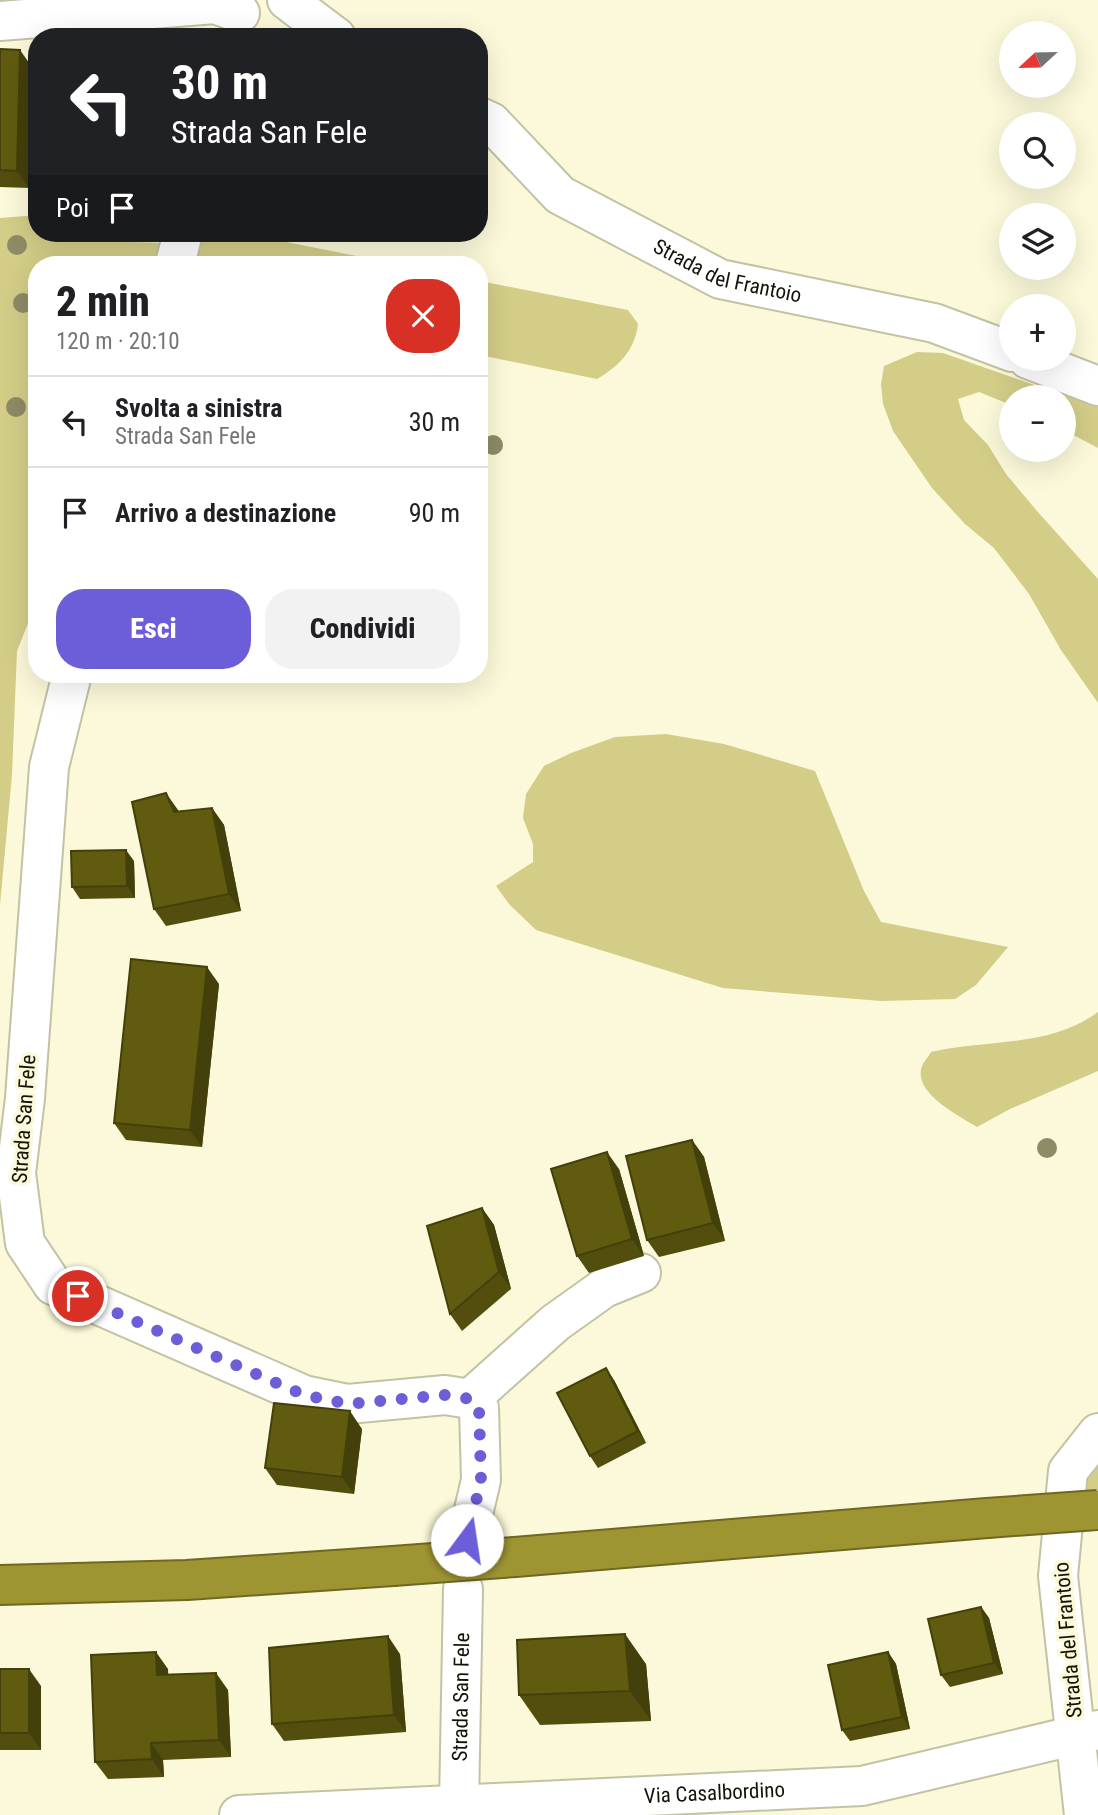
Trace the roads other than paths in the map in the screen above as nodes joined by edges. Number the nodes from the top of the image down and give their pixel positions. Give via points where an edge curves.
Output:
1 (287, 0) edge
2 (236, 17) edge
3 (0, 21) edge
4 (74, 26) edge
5 (324, 28) edge
6 (488, 121) edge
7 (999, 347) edge
8 (1059, 371) edge
9 (1098, 386) edge
10 (70, 683) edge
11 (641, 1273) dead end
12 (470, 1399) junction
13 (1098, 1433) edge
14 (1098, 1510) edge
15 (467, 1540) dead end
16 (0, 1585) edge
17 (463, 1589) dead end
18 (1087, 1732) edge
19 (459, 1805) junction
20 (239, 1815) edge
21 (1084, 1815) edge

1 - 5 street
2 - 4 street via 215,4
3 - 4 street
6 - 7 street, Strada del Frantoio via 560,195 720,279 934,323
8 - 9 street
10 - 12 street, Strada San Fele via 49,767 26,1098 16,1173 25,1243 52,1284 304,1395 348,1404 445,1395
11 - 12 street via 604,1287 555,1322
12 - 15 street via 479,1408 481,1480
13 - 18 street, Strada del Frantoio via 1068,1471 1058,1576
14 - 16 highway, bridge via 393,1566 187,1580
17 - 19 street, Strada San Fele
18 - 19 street, Via Casalbordino via 862,1786
18 - 21 street, Strada del Frantoio
19 - 20 street, Via Casalbordino

